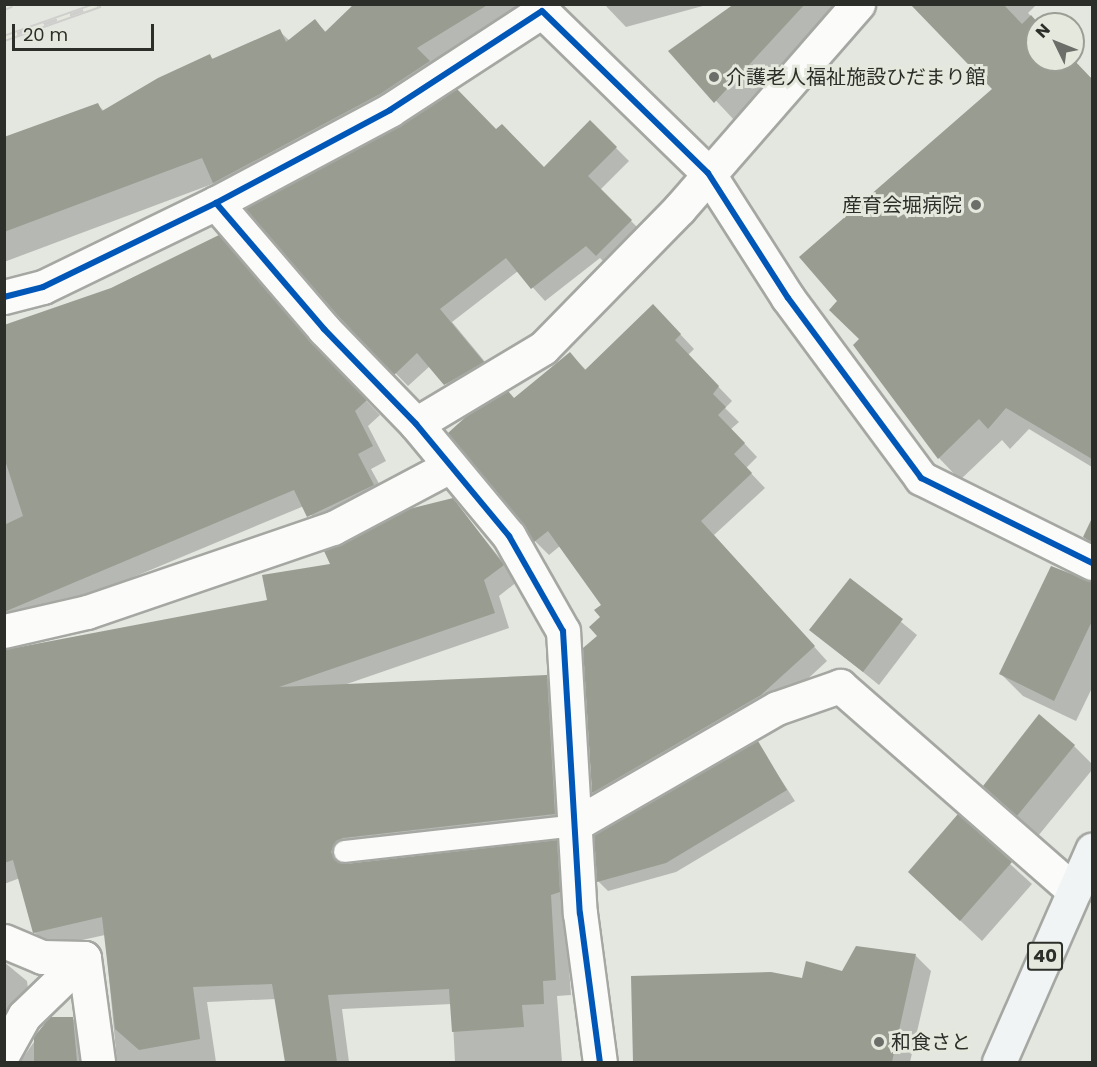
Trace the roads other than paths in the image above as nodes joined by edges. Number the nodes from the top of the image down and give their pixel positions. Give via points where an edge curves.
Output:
1 (858, 4) edge
2 (708, 173) junction
3 (216, 203) junction
4 (4, 297) edge
5 (416, 424) junction
6 (450, 466) junction
7 (1092, 563) edge
8 (4, 631) edge
9 (574, 825) junction
10 (344, 850) dead end
11 (1092, 850) edge
12 (1074, 891) junction
13 (4, 940) edge
14 (84, 958) junction
15 (4, 1052) edge
16 (98, 1062) edge
17 (600, 1062) edge
18 (999, 1062) edge

1 - 2 street
2 - 3 street via 542,11 390,110
2 - 5 street via 680,208 543,348
2 - 7 street via 788,298 921,478
3 - 4 street via 44,287
3 - 5 street via 324,329
5 - 6 street
6 - 8 street via 333,528 87,612
6 - 9 street via 509,536 563,631
9 - 10 lane
9 - 12 street via 777,708 840,686
9 - 17 street via 580,913
11 - 12 main road, 40
12 - 18 main road, 40
13 - 14 street via 42,957
14 - 15 street via 24,1016
14 - 16 street

